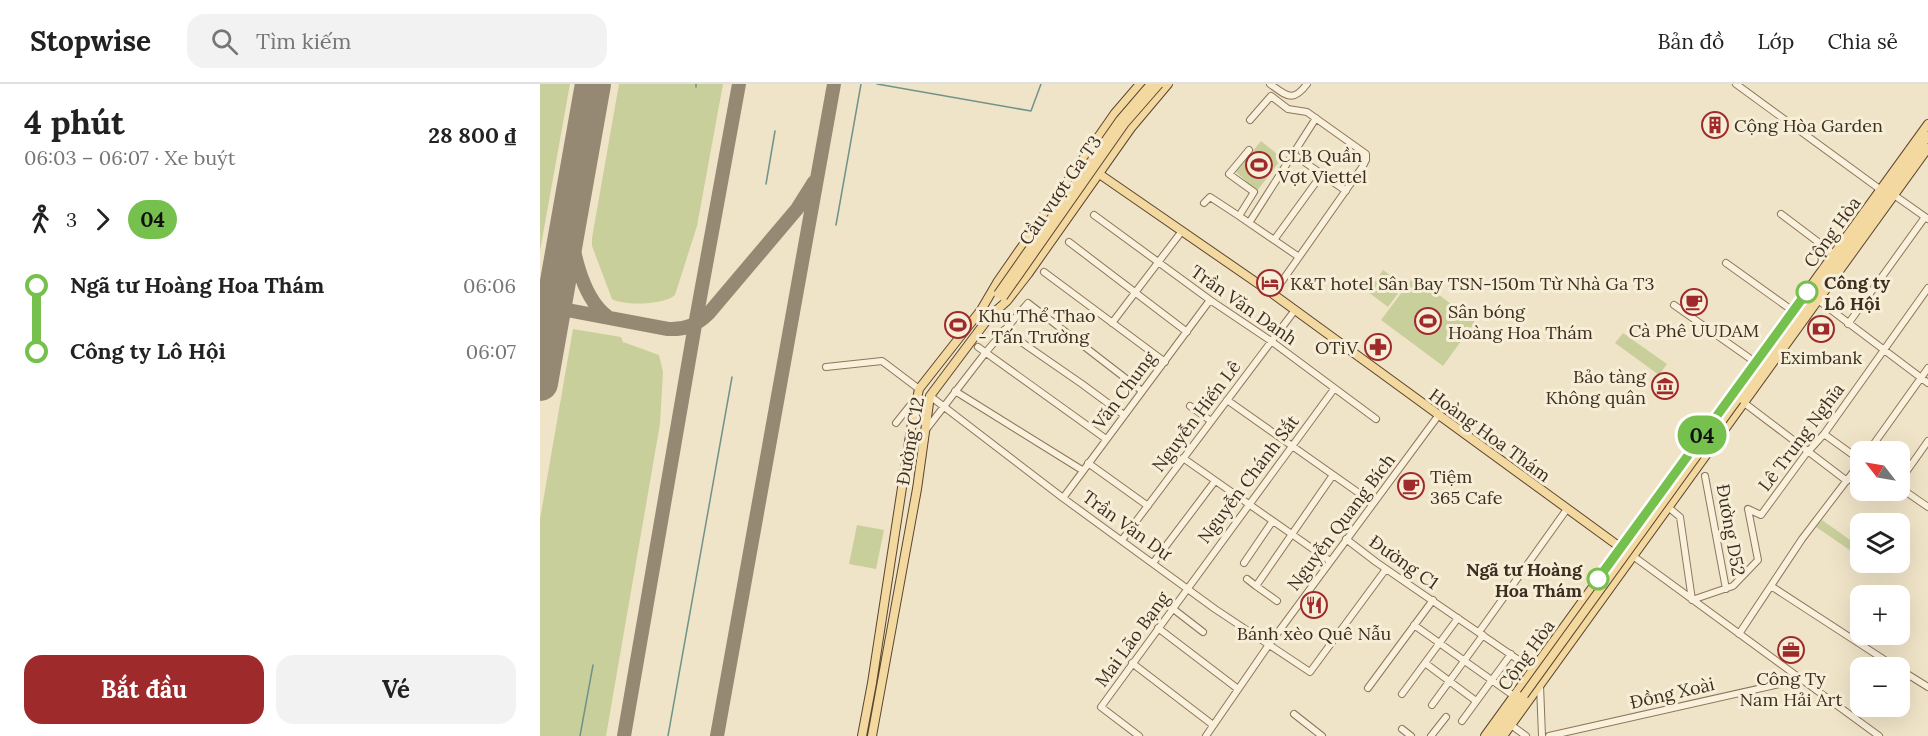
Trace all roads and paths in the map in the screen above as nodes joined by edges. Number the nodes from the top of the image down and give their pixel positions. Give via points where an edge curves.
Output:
1 (1140, 84) edge
2 (1151, 84) edge
3 (1159, 84) edge
4 (1168, 84) edge
5 (1270, 84) edge
6 (1307, 84) edge
7 (1736, 84) edge
8 (1316, 118) junction
9 (1250, 120) dead end
10 (1928, 124) edge
11 (1928, 136) edge
12 (1928, 148) edge
13 (1249, 150) dead end
14 (1293, 154) junction
15 (1081, 162) junction
16 (1098, 173) junction
17 (1322, 174) junction
18 (1881, 190) junction
19 (1346, 191) junction
20 (1894, 195) junction
21 (1204, 203) dead end
22 (1781, 214) dead end
23 (1094, 215) dead end
24 (1239, 216) junction
25 (1926, 218) edge
26 (1249, 223) junction
27 (1182, 231) junction
28 (1274, 240) junction
29 (1070, 242) dead end
30 (1834, 254) junction
31 (1299, 257) junction
32 (1158, 262) junction
33 (1726, 262) dead end
34 (1044, 272) dead end
35 (1928, 288) edge
36 (1135, 293) junction
37 (1273, 294) junction
38 (1000, 295) junction
39 (1210, 300) junction
40 (1818, 300) junction
41 (1674, 305) dead end
42 (981, 310) junction
43 (1295, 310) junction
44 (1793, 311) junction
45 (990, 316) junction
46 (1112, 322) junction
47 (1848, 324) junction
48 (1004, 330) junction
49 (1187, 332) junction
50 (1271, 341) junction
51 (978, 347) dead end
52 (1883, 351) junction
53 (986, 352) junction
54 (1165, 362) junction
55 (1755, 362) junction
56 (825, 367) dead end
57 (1928, 368) edge
58 (1921, 378) junction
59 (1928, 383) edge
60 (1334, 389) junction
61 (955, 391) junction
62 (1142, 392) junction
63 (918, 393) junction
64 (930, 396) junction
65 (1227, 400) junction
66 (1740, 401) junction
67 (1190, 406) dead end
68 (944, 408) junction
69 (1124, 415) junction
70 (1438, 416) junction
71 (1376, 419) dead end
72 (1211, 421) junction
73 (896, 423) dead end
74 (925, 431) junction
75 (1824, 434) junction
76 (1106, 439) junction
77 (1876, 441) edge
78 (1928, 441) edge
79 (1291, 446) junction
80 (1808, 452) junction
81 (1850, 454) edge
82 (1183, 458) junction
83 (1088, 464) junction
84 (1910, 466) edge
85 (1083, 471) junction
86 (1333, 475) junction
87 (1706, 476) dead end
88 (1850, 476) edge
89 (1215, 481) junction
90 (1847, 481) junction
91 (1910, 495) edge
92 (1063, 498) junction
93 (1373, 503) junction
94 (1248, 505) junction
95 (1148, 506) junction
96 (1668, 507) junction
97 (1928, 507) edge
98 (1567, 509) junction
99 (1642, 518) junction
100 (1272, 522) junction
101 (1654, 526) junction
102 (1291, 536) junction
103 (1346, 539) junction
104 (1122, 540) junction
105 (1621, 548) junction
106 (1633, 556) junction
107 (1330, 561) junction
108 (1153, 563) junction
109 (1244, 563) dead end
110 (1386, 569) junction
111 (1247, 579) dead end
112 (1598, 579) junction
113 (1256, 586) junction
114 (1771, 586) junction
115 (1187, 587) junction
116 (1610, 588) junction
117 (1726, 589) junction
118 (1433, 600) junction
119 (1692, 600) junction
120 (1277, 601) dead end
121 (1173, 608) junction
122 (1458, 618) junction
123 (1414, 625) junction
124 (1158, 628) junction
125 (1203, 632) dead end
126 (1481, 634) junction
127 (1739, 634) junction
128 (1439, 643) junction
129 (1268, 646) junction
130 (1510, 654) junction
131 (1881, 657) edge
132 (1464, 661) junction
133 (1132, 663) junction
134 (1425, 663) junction
135 (1533, 670) junction
136 (1910, 676) edge
137 (1802, 679) junction
138 (1492, 680) junction
139 (1449, 681) junction
140 (1540, 685) junction
141 (1928, 687) edge
142 (1368, 688) dead end
143 (1238, 689) junction
144 (1402, 694) dead end
145 (1514, 696) junction
146 (1476, 701) junction
147 (1432, 705) dead end
148 (1294, 714) dead end
149 (1446, 717) dead end
150 (1462, 721) dead end
151 (1213, 725) junction
152 (1511, 725) junction
153 (1402, 729) dead end
154 (862, 736) edge
155 (872, 736) edge
156 (1139, 736) edge
157 (1206, 736) edge
158 (1322, 736) edge
159 (1411, 736) edge
160 (1431, 736) edge
161 (1485, 736) edge
162 (1494, 736) edge
163 (1503, 736) edge
164 (1526, 736) edge
165 (1542, 736) edge
166 (1549, 736) edge
167 (1879, 736) edge

1 - 15 main road, Đường C12
2 - 38 main road, Cầu vượt Ga T3, bridge via 1120,120
3 - 38 main road, Cầu vượt Ga T3, bridge via 1119,132
4 - 16 main road, Đường C12
5 - 6 street via 1294,96
7 - 18 street
8 - 9 street via 1288,109 1271,96
8 - 14 street
8 - 19 street via 1366,154 1363,166
10 - 18 main road, Cộng Hòa
11 - 66 main road, Cộng Hòa
12 - 20 main road, Cộng Hòa
13 - 24 street via 1229,174 1254,192
14 - 17 street
14 - 26 street
15 - 16 main road, Hoàng Hoa Thám
15 - 42 main road, Đường C12
16 - 27 main road, Hoàng Hoa Thám
16 - 45 main road, Đường C12 via 1028,274
17 - 19 street
17 - 28 street
18 - 30 main road, Cộng Hòa
19 - 31 street
20 - 25 street
20 - 40 main road, Cộng Hòa
21 - 24 street via 1210,197
22 - 30 street
23 - 32 street, Trần Văn Danh
24 - 26 street
25 - 47 street
26 - 28 street
27 - 32 street
27 - 37 main road, Hoàng Hoa Thám
28 - 31 street
29 - 36 street
30 - 44 main road, Cộng Hòa
31 - 37 street
32 - 36 street
32 - 39 street, Trần Văn Danh
33 - 44 street
34 - 46 street
35 - 52 street, Lê Trung Nghĩa
36 - 46 street
36 - 49 street
37 - 43 main road, Hoàng Hoa Thám
38 - 42 main road, Cầu vượt Ga T3
38 - 45 main road, Cầu vượt Ga T3
39 - 49 street, Văn Chung
39 - 50 street, Trần Văn Danh
40 - 47 street
40 - 66 main road, Cộng Hòa
41 - 55 street
42 - 63 main road, Đường C12
43 - 50 street, Nguyễn Hiến Lê
43 - 70 main road, Hoàng Hoa Thám
44 - 55 main road, Cộng Hòa
45 - 64 main road, Đường C12
46 - 54 street
47 - 52 street
48 - 53 street
48 - 62 street via 1028,303
48 - 69 street
49 - 54 street, Văn Chung
50 - 60 street, Trần Văn Danh
50 - 65 street, Nguyễn Hiến Lê
51 - 53 street
52 - 58 street
52 - 75 street, Lê Trung Nghĩa
53 - 61 street
53 - 76 street
54 - 62 street, Văn Chung
55 - 99 main road, Cộng Hòa
56 - 63 street via 882,360
57 - 58 street
58 - 59 street
58 - 77 street
60 - 71 street, Trần Văn Danh
60 - 79 street, Nguyễn Chánh Sắt
61 - 68 street
61 - 85 street
62 - 69 street, Văn Chung
63 - 73 street
63 - 154 main road, Đường C12
64 - 68 street, Trần Văn Dư
64 - 74 main road, Đường C12
65 - 72 street, Nguyễn Hiến Lê
65 - 79 street
66 - 80 street
66 - 96 main road, Cộng Hòa
66 - 162 main road, Cộng Hòa, bridge
67 - 72 street
68 - 74 street
68 - 92 street, Trần Văn Dư
69 - 76 street, Văn Chung
70 - 93 street, Nguyễn Quang Bích
70 - 98 main road, Hoàng Hoa Thám
72 - 82 street, Nguyễn Hiến Lê
74 - 155 main road, Đường C12
75 - 80 street, Lê Trung Nghĩa
75 - 81 street
76 - 83 street, Văn Chung
78 - 84 street
79 - 86 street
79 - 94 street, Nguyễn Chánh Sắt
80 - 90 street
80 - 117 street, Lê Trung Nghĩa via 1761,515 1748,509 1758,560 1735,585
82 - 89 street
82 - 95 street, Nguyễn Hiến Lê
83 - 85 street, Văn Chung
83 - 95 street
85 - 92 street, Văn Chung
86 - 93 street
86 - 102 street
87 - 117 street, Đường D52
88 - 90 street
89 - 94 street
89 - 108 street
90 - 114 street
91 - 97 street
92 - 104 street, Trần Văn Dư
93 - 103 street, Nguyễn Quang Bích
94 - 100 street
94 - 115 street, Nguyễn Chánh Sắt
95 - 104 street, Nguyễn Hiến Lê
96 - 101 main road, Cộng Hòa
96 - 119 street via 1680,517
98 - 105 main road, Hoàng Hoa Thám
98 - 126 street
99 - 101 main road
99 - 105 main road, Cộng Hòa
100 - 102 street
100 - 109 street
101 - 106 main road, Cộng Hòa
102 - 107 street
102 - 113 street
103 - 107 street, Nguyễn Quang Bích
103 - 110 street, Đường C1
104 - 108 street, Trần Văn Dư
105 - 106 main road, Hoàng Hoa Thám
105 - 112 main road, Cộng Hòa
106 - 116 main road, Cộng Hòa
106 - 119 street, Hoàng Hoa Thám
107 - 129 street, Nguyễn Quang Bích
108 - 115 street, Trần Văn Dư
110 - 118 street, Đường C1
110 - 129 street, Trần Văn Dư via 1310,672
111 - 113 street
112 - 116 main road
112 - 135 main road, Cộng Hòa
113 - 120 street
114 - 127 street
114 - 131 street
115 - 121 street, Mai Lão Bạng
115 - 129 street, Trần Văn Dư
116 - 140 main road, Cộng Hòa
117 - 119 street, Lê Trung Nghĩa
118 - 122 street, Đường C1
118 - 123 street
119 - 127 street, Hoàng Hoa Thám
121 - 124 street, Mai Lão Bạng
121 - 125 street
122 - 126 street, Đường C1
122 - 128 street
123 - 128 street
123 - 142 street
124 - 133 street, Mai Lão Bạng
124 - 143 street
126 - 130 street, Đường C1
126 - 132 street
127 - 137 street, Hoàng Hoa Thám
128 - 132 street
128 - 134 street
129 - 143 street, Nguyễn Quang Bích
130 - 135 street, Đường C1
130 - 138 street
132 - 138 street
132 - 139 street
133 - 151 street
133 - 156 street, Mai Lão Bạng via 1101,708
134 - 139 street
134 - 144 street
135 - 145 main road, Cộng Hòa
136 - 141 street
137 - 166 street, Đồng Xoài
137 - 167 street, Hoàng Hoa Thám
138 - 145 street
138 - 146 street
139 - 146 street
139 - 147 street
140 - 152 main road, Cộng Hòa
140 - 165 street
143 - 151 street, Nguyễn Quang Bích
145 - 161 main road, Cộng Hòa
146 - 150 street
148 - 158 street
149 - 160 street
151 - 157 street, Nguyễn Quang Bích
152 - 163 main road, Cộng Hòa
152 - 164 street
153 - 159 street

